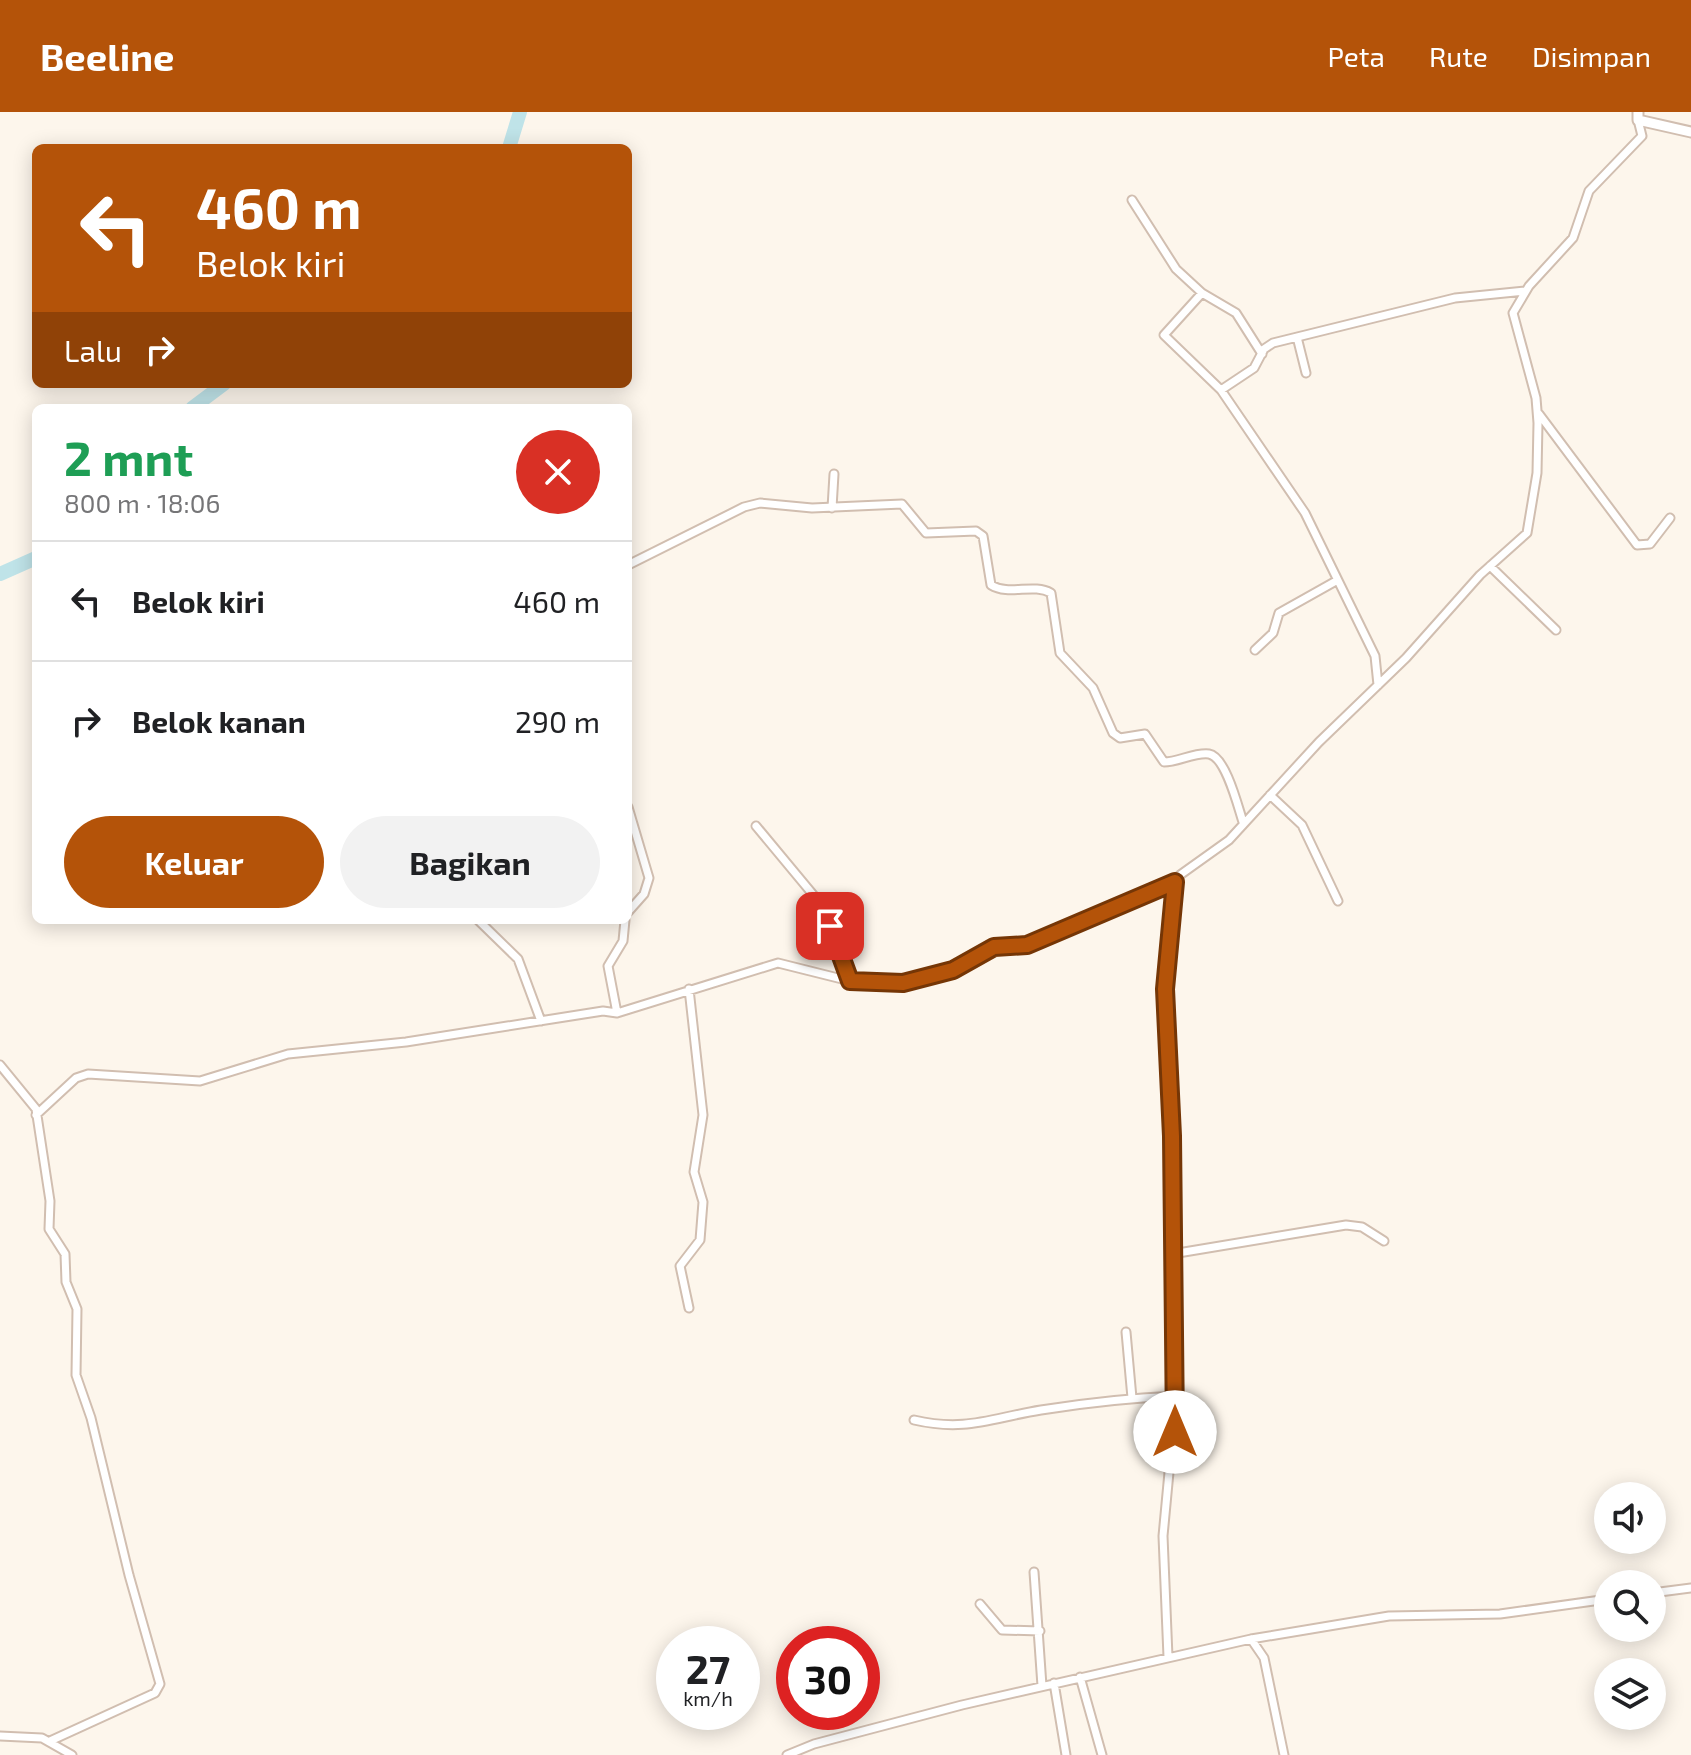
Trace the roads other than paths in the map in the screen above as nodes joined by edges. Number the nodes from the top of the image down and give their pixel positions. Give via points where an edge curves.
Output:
1 (1638, 116) edge
2 (1691, 132) edge
3 (1132, 200) dead end
4 (1525, 291) junction
5 (1202, 293) junction
6 (1297, 337) junction
7 (1262, 354) junction
8 (1306, 373) dead end
9 (1221, 390) junction
10 (1538, 412) junction
11 (834, 474) dead end
12 (832, 508) junction
13 (1670, 518) dead end
14 (632, 563) edge
15 (1490, 566) junction
16 (1336, 581) junction
17 (1556, 630) dead end
18 (1255, 650) dead end
19 (1378, 685) junction
20 (1270, 795) junction
21 (632, 821) edge
22 (1243, 822) junction
23 (756, 826) dead end
24 (1175, 882) junction
25 (1338, 901) dead end
26 (632, 908) edge
27 (482, 924) edge
28 (625, 924) edge
29 (850, 981) junction
30 (689, 989) junction
31 (617, 1013) junction
32 (541, 1021) junction
33 (0, 1065) edge
34 (36, 1115) junction
35 (1384, 1241) dead end
36 (1172, 1254) junction
37 (689, 1308) dead end
38 (1126, 1332) dead end
39 (1175, 1396) junction
40 (1132, 1398) junction
41 (914, 1420) dead end
42 (1034, 1572) dead end
43 (1691, 1588) edge
44 (1666, 1591) edge
45 (1594, 1601) edge
46 (980, 1604) dead end
47 (1040, 1631) junction
48 (1251, 1639) junction
49 (1168, 1657) junction
50 (1080, 1677) junction
51 (1054, 1683) junction
52 (1042, 1686) junction
53 (0, 1736) edge
54 (50, 1741) junction
55 (72, 1755) edge
56 (787, 1755) edge
57 (1066, 1755) edge
58 (1102, 1755) edge
59 (1284, 1755) edge

1 - 2 street
1 - 4 street via 1641,138 1589,191 1573,238
3 - 5 street via 1176,269
4 - 6 street via 1455,298
4 - 10 street via 1513,318
5 - 7 street via 1236,313
5 - 9 street via 1164,335
6 - 7 street via 1273,343
6 - 8 street
7 - 9 street via 1254,368
9 - 16 street via 1305,513
10 - 13 street via 1637,545 1650,544
10 - 15 street via 1530,526
11 - 12 street
12 - 14 street via 750,505
12 - 22 street via 902,504 926,533 980,532 991,585 1051,593 1060,653 1093,688 1113,733 1120,738 1145,734 1164,762 1215,757 1225,770
15 - 17 street
15 - 19 street
16 - 18 street via 1279,613 1273,633
16 - 19 street via 1375,656
19 - 20 street
20 - 22 street
20 - 25 street via 1302,825
21 - 26 street via 649,878
22 - 24 street via 1222,846
23 - 29 street via 820,903
24 - 29 street via 1027,945 994,947 953,970 903,983
24 - 36 street via 1165,989
27 - 32 street via 518,959
28 - 31 street via 623,941 608,966
29 - 30 street via 778,963
30 - 31 street
30 - 37 street via 703,1115 694,1172 703,1202 700,1240 680,1266
31 - 32 street
32 - 34 street via 282,1055 200,1081 88,1074 76,1078
33 - 34 street
34 - 54 street via 50,1201 49,1232 65,1252 66,1282 77,1309 76,1375 160,1684 155,1693
35 - 36 street via 1362,1227 1346,1225
36 - 39 street
38 - 40 street
39 - 40 street
39 - 49 street via 1163,1536
40 - 41 street via 968,1426
42 - 47 street
43 - 44 street
45 - 48 street via 1500,1614 1389,1616
46 - 47 street via 1002,1630
47 - 52 street
48 - 49 street
48 - 59 street via 1264,1658
49 - 50 street
50 - 51 street
50 - 58 street
51 - 52 street
51 - 57 street
52 - 56 street
53 - 54 street
54 - 55 street

